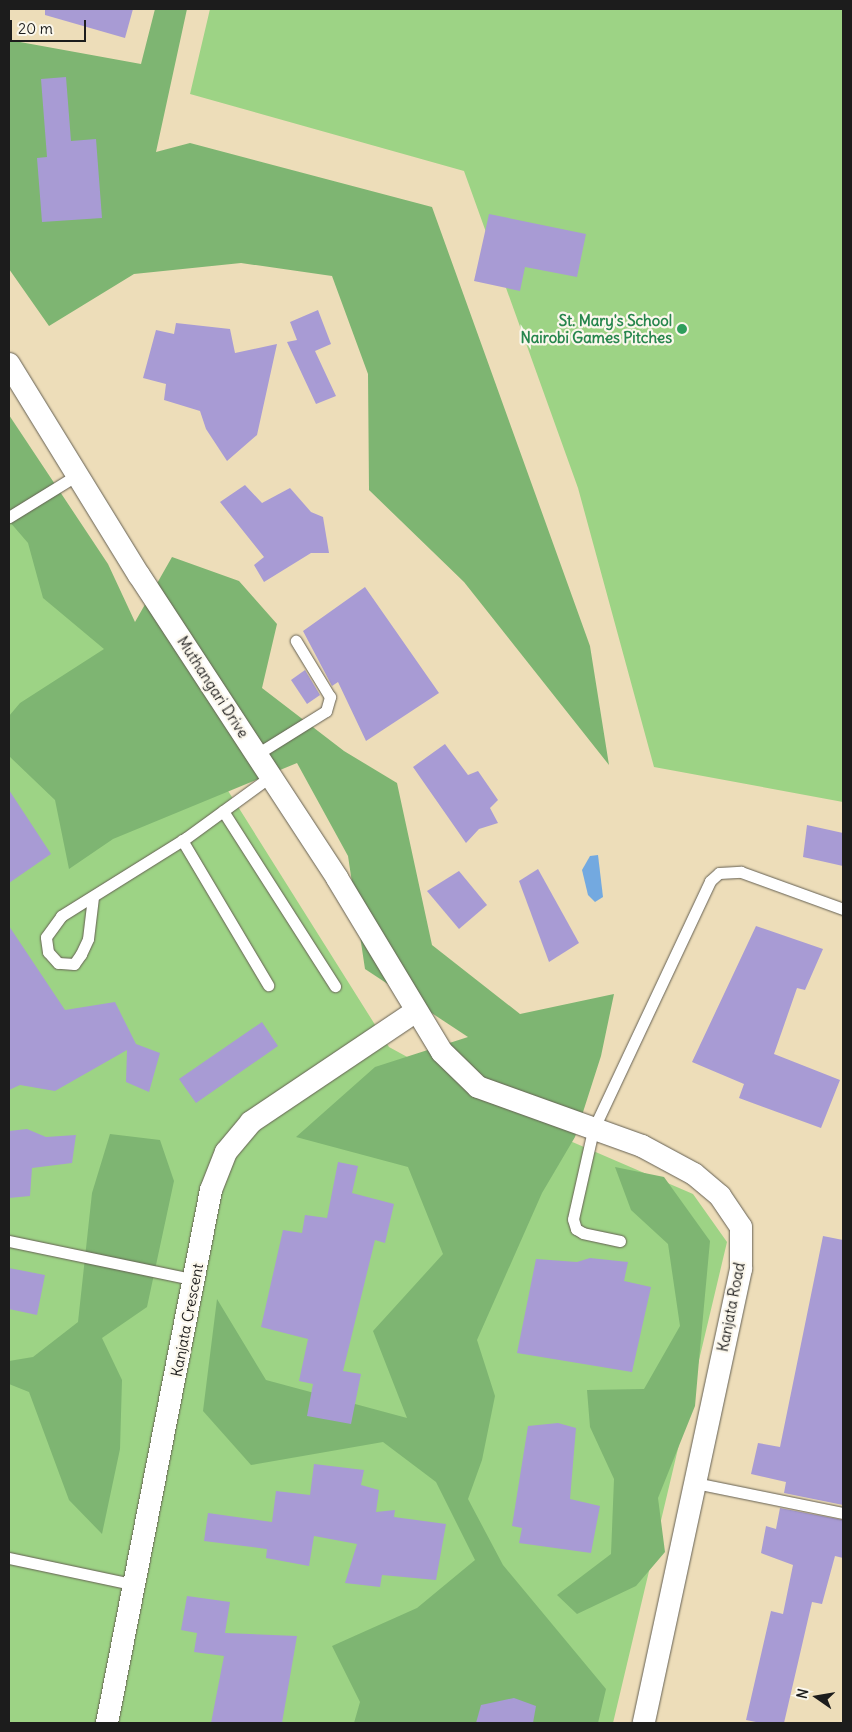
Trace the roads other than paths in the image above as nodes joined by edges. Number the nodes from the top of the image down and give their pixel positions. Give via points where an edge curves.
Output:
1 (9, 364) edge
2 (77, 475) junction
3 (9, 517) edge
4 (296, 641) dead end
5 (257, 754) junction
6 (271, 776) junction
7 (223, 811) junction
8 (182, 840) junction
9 (93, 897) junction
10 (843, 909) edge
11 (268, 984) dead end
12 (335, 986) dead end
13 (416, 1011) junction
14 (593, 1130) junction
15 (9, 1241) edge
16 (620, 1241) dead end
17 (195, 1280) junction
18 (695, 1483) junction
19 (843, 1513) edge
20 (9, 1558) edge
21 (136, 1585) junction
22 (108, 1723) edge
23 (644, 1723) edge

1 - 2 street, Muthangari Drive
2 - 3 lane
2 - 5 street, Muthangari Drive
4 - 5 lane via 330,697 326,711
5 - 6 street, Muthangari Drive
6 - 7 lane
6 - 13 street, Muthangari Drive
7 - 8 lane
7 - 12 lane
8 - 9 lane
8 - 11 lane
9 - 9 lane via 61,916 46,937 48,952 58,962 74,964 82,954 88,939
10 - 14 lane via 741,872 719,873 710,881
13 - 14 street, Kanjata Road via 466,1079
13 - 17 street, Kanjata Crescent via 238,1134 226,1152 211,1190
14 - 16 lane via 573,1219 576,1229 583,1233
14 - 18 street, Kanjata Road via 642,1146 694,1174 720,1196 741,1227 741,1268
15 - 17 lane
17 - 21 street, Kanjata Crescent
18 - 19 lane
18 - 23 street, Kanjata Road
20 - 21 lane
21 - 22 street, Kanjata Crescent

